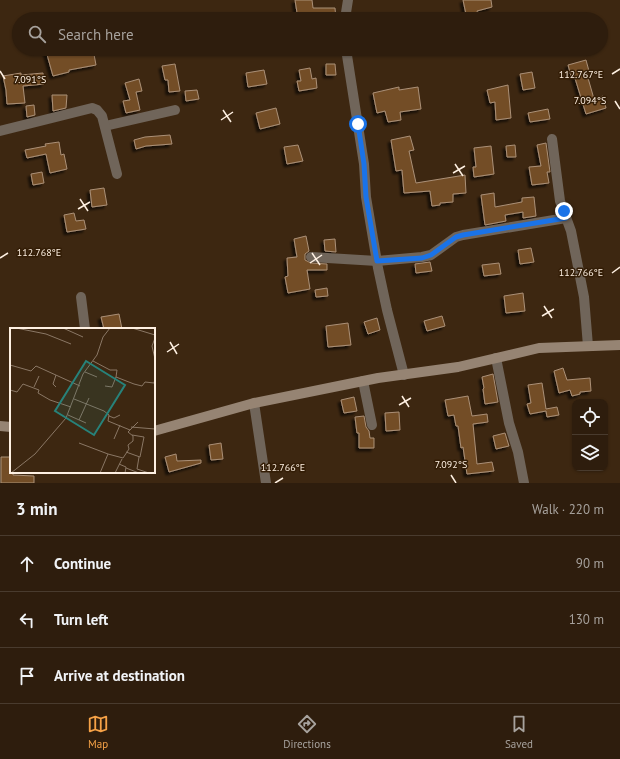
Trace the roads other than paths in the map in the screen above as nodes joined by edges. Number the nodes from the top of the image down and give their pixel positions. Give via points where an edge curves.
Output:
1 (348, 0) edge
2 (346, 12) edge
3 (347, 56) edge
4 (175, 110) dead end
5 (105, 126) junction
6 (0, 131) edge
7 (552, 139) dead end
8 (117, 174) dead end
9 (566, 218) junction
10 (311, 258) dead end
11 (377, 261) junction
12 (81, 297) dead end
13 (85, 328) edge
14 (620, 345) edge
15 (588, 346) junction
16 (496, 358) junction
17 (404, 375) junction
18 (363, 381) junction
19 (254, 403) junction
20 (372, 425) dead end
21 (0, 426) edge
22 (10, 427) edge
23 (155, 431) edge
24 (266, 483) edge
25 (524, 483) edge

1 - 2 street
3 - 11 street
4 - 5 street
5 - 6 street via 102,116 92,108
5 - 8 street
7 - 9 street via 560,201
9 - 11 street via 463,235 422,258
9 - 15 street via 571,230 584,296
10 - 11 street
11 - 17 street
12 - 13 street
14 - 15 main road
15 - 16 main road via 539,348
16 - 17 main road
16 - 25 street
17 - 18 main road
18 - 19 main road
18 - 20 street
19 - 23 main road
19 - 24 street
21 - 22 main road

